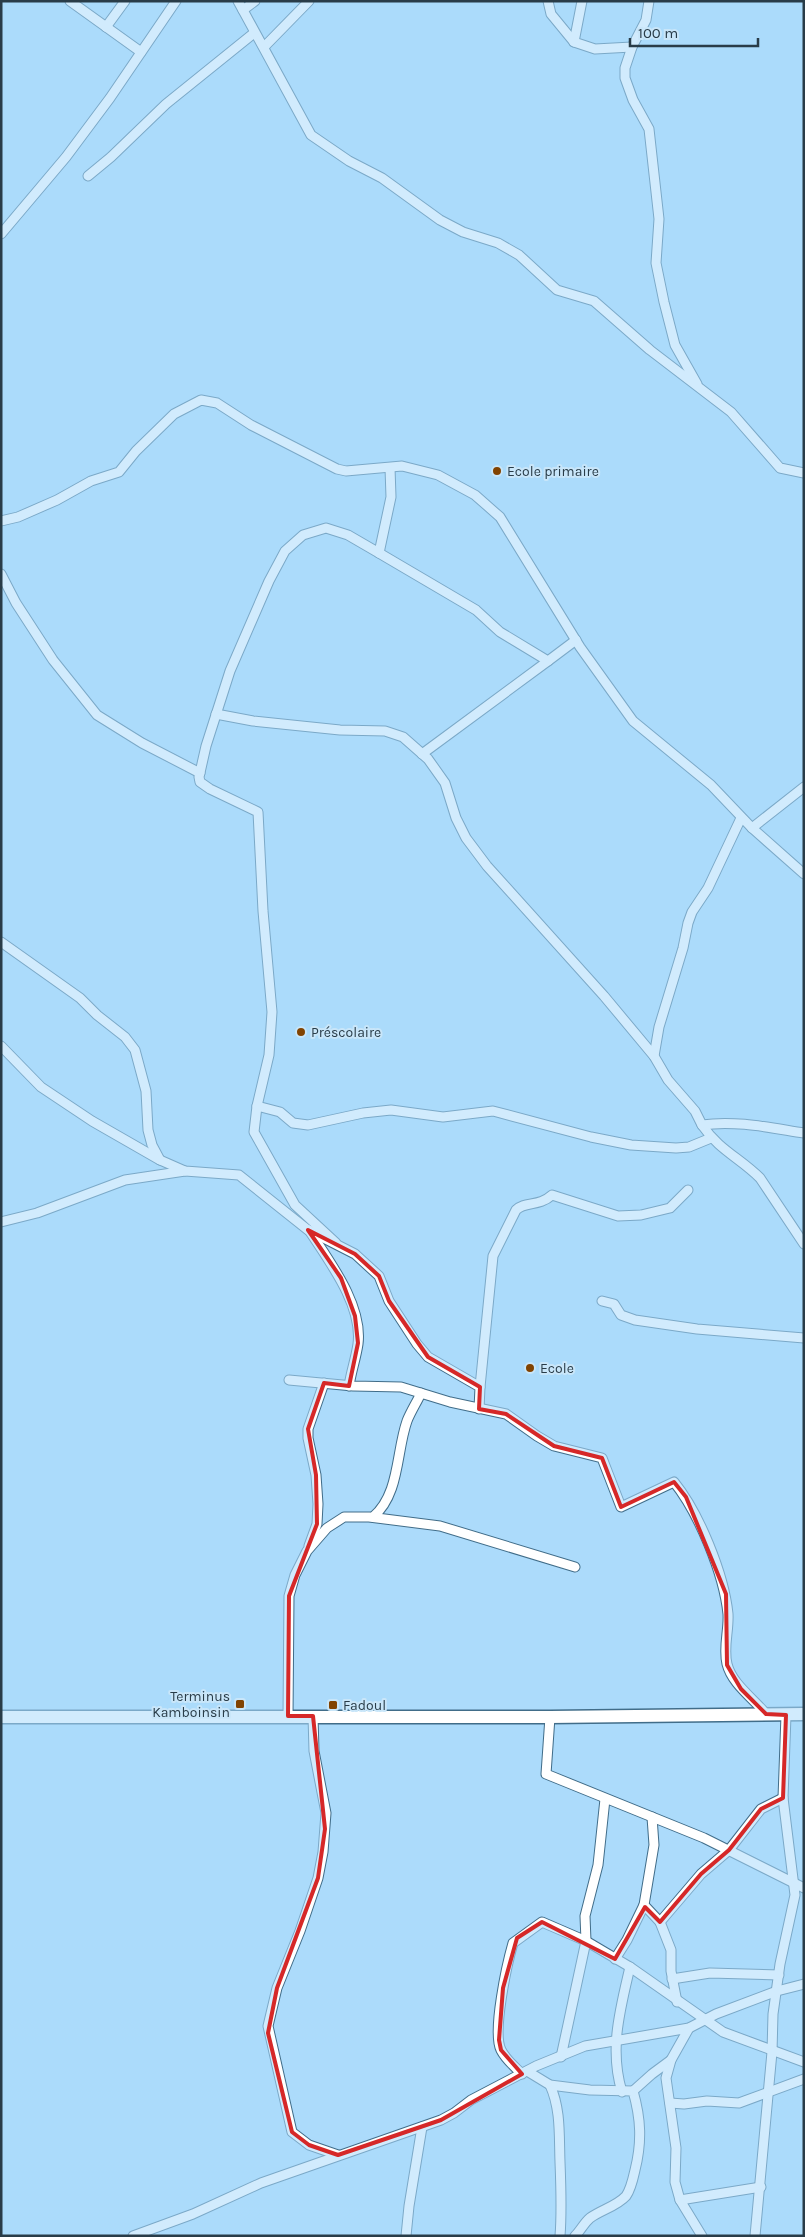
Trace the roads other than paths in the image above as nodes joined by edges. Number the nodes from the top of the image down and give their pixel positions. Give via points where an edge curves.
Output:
1 (70, 1) edge
2 (125, 1) edge
3 (176, 1) edge
4 (238, 1) edge
5 (254, 1) edge
6 (308, 1) edge
7 (548, 1) edge
8 (582, 1) edge
9 (649, 1) edge
10 (243, 10) junction
11 (106, 27) junction
12 (254, 34) junction
13 (574, 42) junction
14 (264, 46) junction
15 (632, 47) junction
16 (141, 52) junction
17 (88, 176) dead end
18 (1, 234) edge
19 (700, 388) junction
20 (390, 468) junction
21 (804, 473) edge
22 (1, 520) edge
23 (379, 553) junction
24 (1, 574) edge
25 (576, 640) junction
26 (548, 661) junction
27 (216, 714) junction
28 (422, 754) junction
29 (200, 773) junction
30 (804, 787) edge
31 (741, 818) junction
32 (752, 828) junction
33 (804, 874) edge
34 (1, 942) edge
35 (1, 1046) edge
36 (654, 1056) junction
37 (257, 1106) junction
38 (702, 1125) junction
39 (804, 1133) edge
40 (711, 1138) junction
41 (160, 1160) junction
42 (185, 1171) junction
43 (688, 1190) dead end
44 (1, 1222) edge
45 (308, 1230) junction
46 (336, 1243) junction
47 (804, 1244) edge
48 (602, 1301) dead end
49 (804, 1338) edge
50 (289, 1380) dead end
51 (324, 1383) junction
52 (349, 1386) junction
53 (480, 1387) junction
54 (421, 1393) junction
55 (479, 1408) junction
56 (373, 1517) junction
57 (307, 1551) junction
58 (575, 1567) dead end
59 (766, 1714) junction
60 (786, 1714) junction
61 (804, 1714) edge
62 (288, 1716) junction
63 (313, 1716) junction
64 (1, 1717) edge
65 (550, 1717) junction
66 (605, 1798) junction
67 (783, 1798) junction
68 (652, 1817) junction
69 (729, 1850) junction
70 (794, 1883) junction
71 (804, 1888) edge
72 (795, 1895) junction
73 (804, 1903) edge
74 (644, 1906) junction
75 (660, 1922) junction
76 (586, 1941) junction
77 (615, 1959) junction
78 (630, 1967) junction
79 (779, 1975) junction
80 (672, 1979) junction
81 (804, 1984) edge
82 (777, 1991) junction
83 (677, 2002) junction
84 (705, 2019) junction
85 (689, 2028) junction
86 (617, 2040) junction
87 (772, 2052) junction
88 (561, 2056) junction
89 (671, 2060) junction
90 (804, 2062) edge
91 (524, 2072) junction
92 (804, 2079) edge
93 (550, 2085) junction
94 (633, 2091) junction
95 (622, 2092) junction
96 (768, 2093) junction
97 (670, 2103) junction
98 (422, 2127) junction
99 (338, 2155) junction
100 (761, 2187) junction
101 (680, 2200) junction
102 (133, 2236) edge
103 (406, 2236) edge
104 (560, 2236) edge
105 (576, 2236) edge
106 (702, 2236) edge
107 (755, 2236) edge

1 - 11 street
2 - 11 street
3 - 16 street
4 - 10 street
5 - 10 street
6 - 14 street
7 - 13 street via 551,14
8 - 13 street
9 - 15 street via 646,20
10 - 12 street
11 - 16 street
12 - 14 street
12 - 17 street via 166,104
13 - 15 street via 594,49
14 - 19 street via 311,136 376,175 440,220 463,232 498,243 519,256 556,290 594,301
15 - 19 street via 625,78 633,100 650,129 659,219 656,263 675,345
16 - 18 street via 66,158
19 - 21 street via 731,412 780,468
20 - 22 street via 337,469 252,425 218,403 201,400 174,414 118,472 91,481 18,517
20 - 23 street via 391,497
20 - 25 street via 402,466 438,475 475,495 500,517
23 - 26 street via 476,610 500,632
23 - 27 street via 348,535 326,528 303,535 285,551 230,671
24 - 29 street via 53,660 97,715
25 - 26 street
25 - 31 street via 634,721 711,785
26 - 28 street
27 - 28 street via 340,730 384,731 403,737
27 - 29 street
28 - 36 street via 445,783 466,838
29 - 37 street via 200,782 210,789 258,812 272,1012 269,1055
30 - 32 street
31 - 32 street
31 - 36 street via 708,888 692,912 659,1027
32 - 33 street
34 - 41 street via 80,998 125,1036 135,1050 146,1091 148,1130
35 - 41 street via 41,1087
36 - 38 street
37 - 40 street via 280,1112 293,1123 308,1125 390,1110 443,1116 494,1111 631,1145 689,1147
37 - 46 street via 254,1132 270,1164 295,1205
38 - 39 street via 746,1125
38 - 40 street
40 - 47 street via 760,1178
41 - 42 street
42 - 44 street via 125,1180 37,1213
42 - 45 street via 239,1174
43 - 53 street via 670,1208 641,1215 618,1216 552,1195 544,1202 519,1206 493,1256
45 - 46 street
45 - 52 street via 341,1278 355,1316 358,1343
46 - 53 street via 355,1254 379,1276 389,1301 428,1357
48 - 49 street via 614,1304 621,1315 635,1320
50 - 51 street
51 - 52 street
51 - 57 street via 308,1429 318,1504 317,1524
52 - 54 street via 401,1387
53 - 55 street
54 - 55 street
54 - 56 street via 408,1420 385,1506
55 - 59 street via 506,1414 554,1446 602,1458 621,1507 674,1482 690,1506 726,1594 727,1665 741,1689
56 - 57 street via 344,1517 326,1528
56 - 58 street via 440,1526
57 - 62 street via 295,1574 289,1596
59 - 60 main road
59 - 65 main road
60 - 61 main road
60 - 67 street
62 - 63 main road
62 - 64 main road
63 - 65 main road
63 - 99 street via 314,1751 326,1813 323,1852 318,1878 277,1988 268,2033 292,2132 309,2145
65 - 66 street via 546,1774
66 - 68 street
66 - 76 street via 598,1865 585,1916
67 - 69 street via 761,1809
67 - 70 street
68 - 69 street
68 - 74 street via 654,1845
69 - 70 street
69 - 75 street via 701,1874
70 - 71 street
70 - 72 street
72 - 73 street
72 - 79 street
74 - 75 street
74 - 77 street
75 - 80 street via 671,1950
76 - 77 street
76 - 88 street
76 - 91 street via 542,1922 513,1943 502,1996 499,2040 508,2060
77 - 78 street
78 - 83 street
78 - 86 street
79 - 80 street via 710,1973
79 - 82 street
80 - 83 street
81 - 82 street
82 - 84 street
82 - 87 street
83 - 84 street
84 - 85 street
84 - 87 street via 723,2032
85 - 86 street
85 - 89 street
86 - 88 street via 585,2046
86 - 95 street via 616,2071
87 - 90 street
87 - 96 street
88 - 91 street
89 - 94 street
89 - 97 street via 666,2078
91 - 93 street
91 - 98 street via 471,2100 454,2113
92 - 96 street
93 - 95 street
93 - 104 street via 559,2123
94 - 95 street
94 - 105 street via 641,2126 641,2143 630,2190 615,2205 590,2218
96 - 97 street via 739,2103
96 - 100 street
97 - 101 street via 676,2148 675,2182
98 - 99 street
98 - 103 street
99 - 102 street
100 - 101 street
100 - 107 street
101 - 106 street

